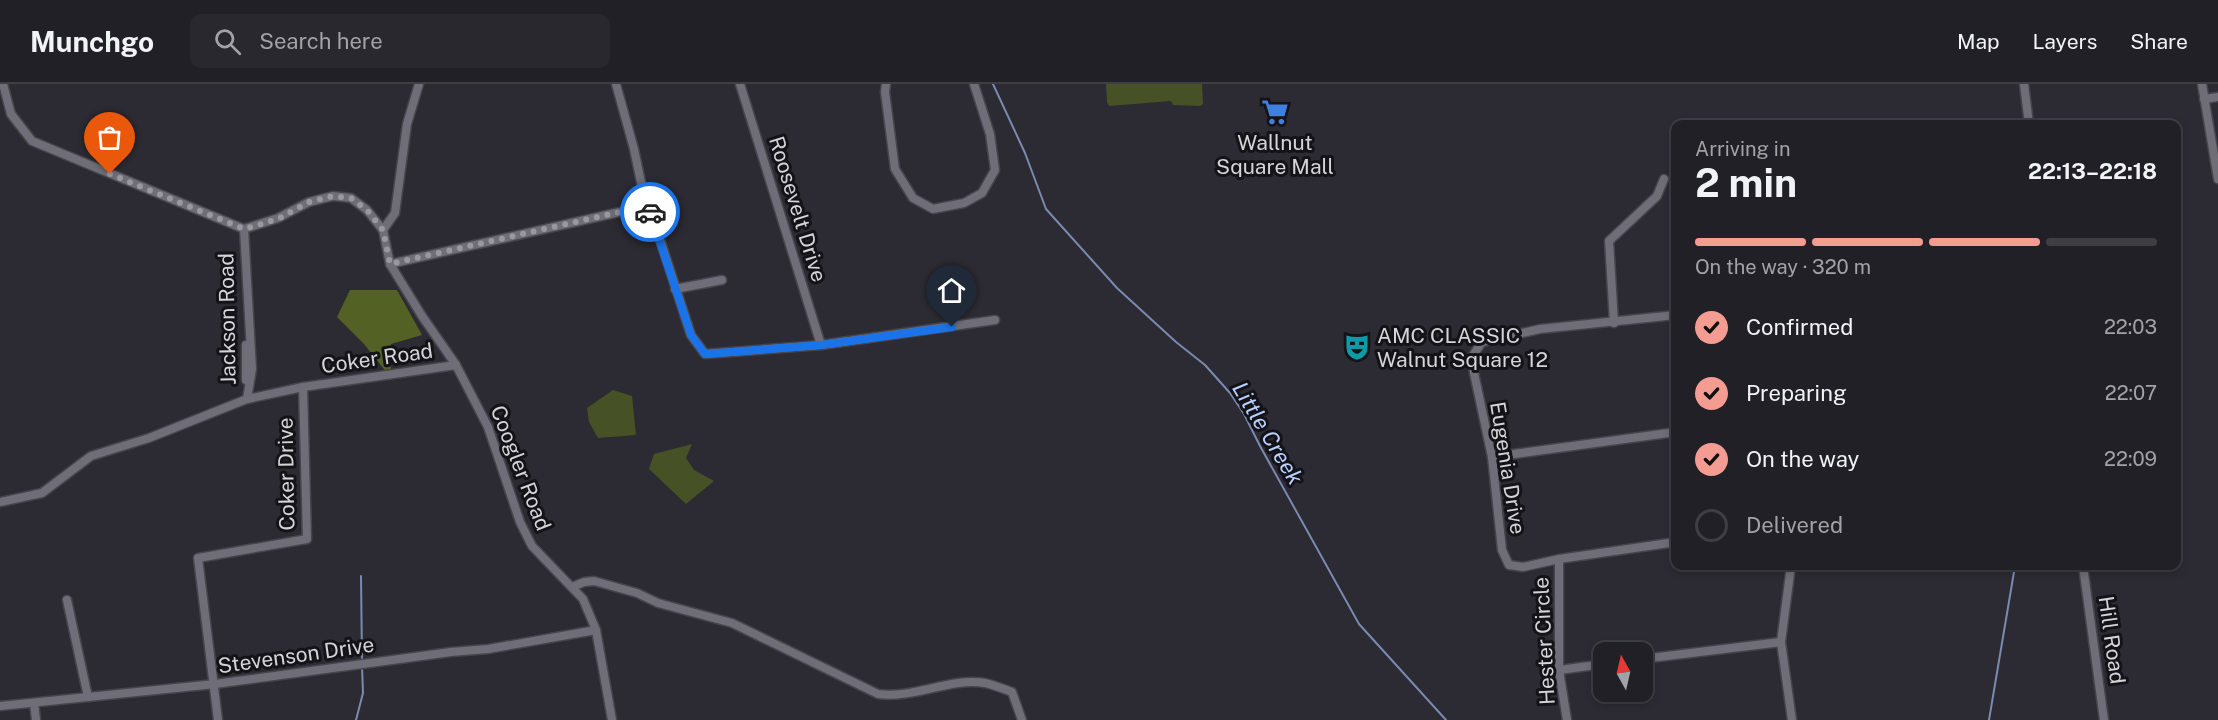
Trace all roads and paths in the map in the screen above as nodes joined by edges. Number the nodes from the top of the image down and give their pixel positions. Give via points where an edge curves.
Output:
1 (3, 84) edge
2 (419, 84) edge
3 (616, 84) edge
4 (741, 84) edge
5 (886, 84) edge
6 (974, 84) edge
7 (2024, 84) edge
8 (2202, 84) edge
9 (2218, 97) edge
10 (2204, 99) junction
11 (2028, 120) edge
12 (1664, 179) dead end
13 (2218, 179) edge
14 (646, 206) junction
15 (244, 229) junction
16 (383, 230) junction
17 (390, 264) junction
18 (722, 280) dead end
19 (675, 289) junction
20 (1671, 316) edge
21 (995, 320) dead end
22 (1614, 323) junction
23 (821, 345) junction
24 (456, 365) junction
25 (303, 387) junction
26 (247, 399) junction
27 (1671, 433) edge
28 (1492, 457) junction
29 (0, 502) edge
30 (1671, 543) edge
31 (1559, 559) junction
32 (1790, 570) edge
33 (2084, 570) edge
34 (572, 587) junction
35 (67, 600) dead end
36 (596, 630) junction
37 (1781, 642) junction
38 (1653, 658) edge
39 (1593, 665) edge
40 (1559, 670) junction
41 (215, 684) junction
42 (88, 697) junction
43 (34, 703) junction
44 (0, 706) edge
45 (36, 720) edge
46 (218, 720) edge
47 (612, 720) edge
48 (1022, 720) edge
49 (1567, 720) edge
50 (1792, 720) edge
51 (2104, 720) edge

1 - 15 street via 11,114 32,141
2 - 16 street via 407,124 395,213
3 - 14 street
4 - 23 street, Roosevelt Drive
5 - 6 street via 895,169 913,198 933,208 964,203 982,193 995,170 990,134
7 - 11 street
8 - 10 street
9 - 10 street
10 - 13 street
12 - 22 street via 1657,196 1609,241
14 - 17 street
14 - 19 street
15 - 16 street via 333,196 351,198
15 - 26 street, Jackson Road
16 - 17 street, Coogler Road
17 - 24 street, Coogler Road
18 - 19 street
19 - 23 street via 691,335 705,354
20 - 22 street, Eugenia Drive
21 - 23 street
22 - 28 street, Eugenia Drive via 1540,329 1482,342 1472,357
24 - 25 street, Coker Road
24 - 34 street, Coogler Road via 488,427 532,546
25 - 26 street, Jackson Road
25 - 41 street, Coker Drive via 307,539 198,558
26 - 29 street, Jackson Road via 91,456 42,493
27 - 28 street
28 - 31 street, Eugenia Drive via 1502,550 1509,566
30 - 31 street
31 - 40 street, Hester Circle
32 - 37 street
33 - 51 street, Hill Road
34 - 36 street, Coogler Road via 584,599
34 - 48 street via 594,581 732,623 878,694 893,696 984,683 1012,692
35 - 42 street
36 - 41 street, Stevenson Drive via 488,649
36 - 47 street, Coogler Road
37 - 38 street
37 - 50 street
39 - 40 street
40 - 49 street, Hester Circle
41 - 42 street, Stevenson Drive
41 - 46 street
42 - 43 street, Stevenson Drive
43 - 44 street, Stevenson Drive
43 - 45 street

